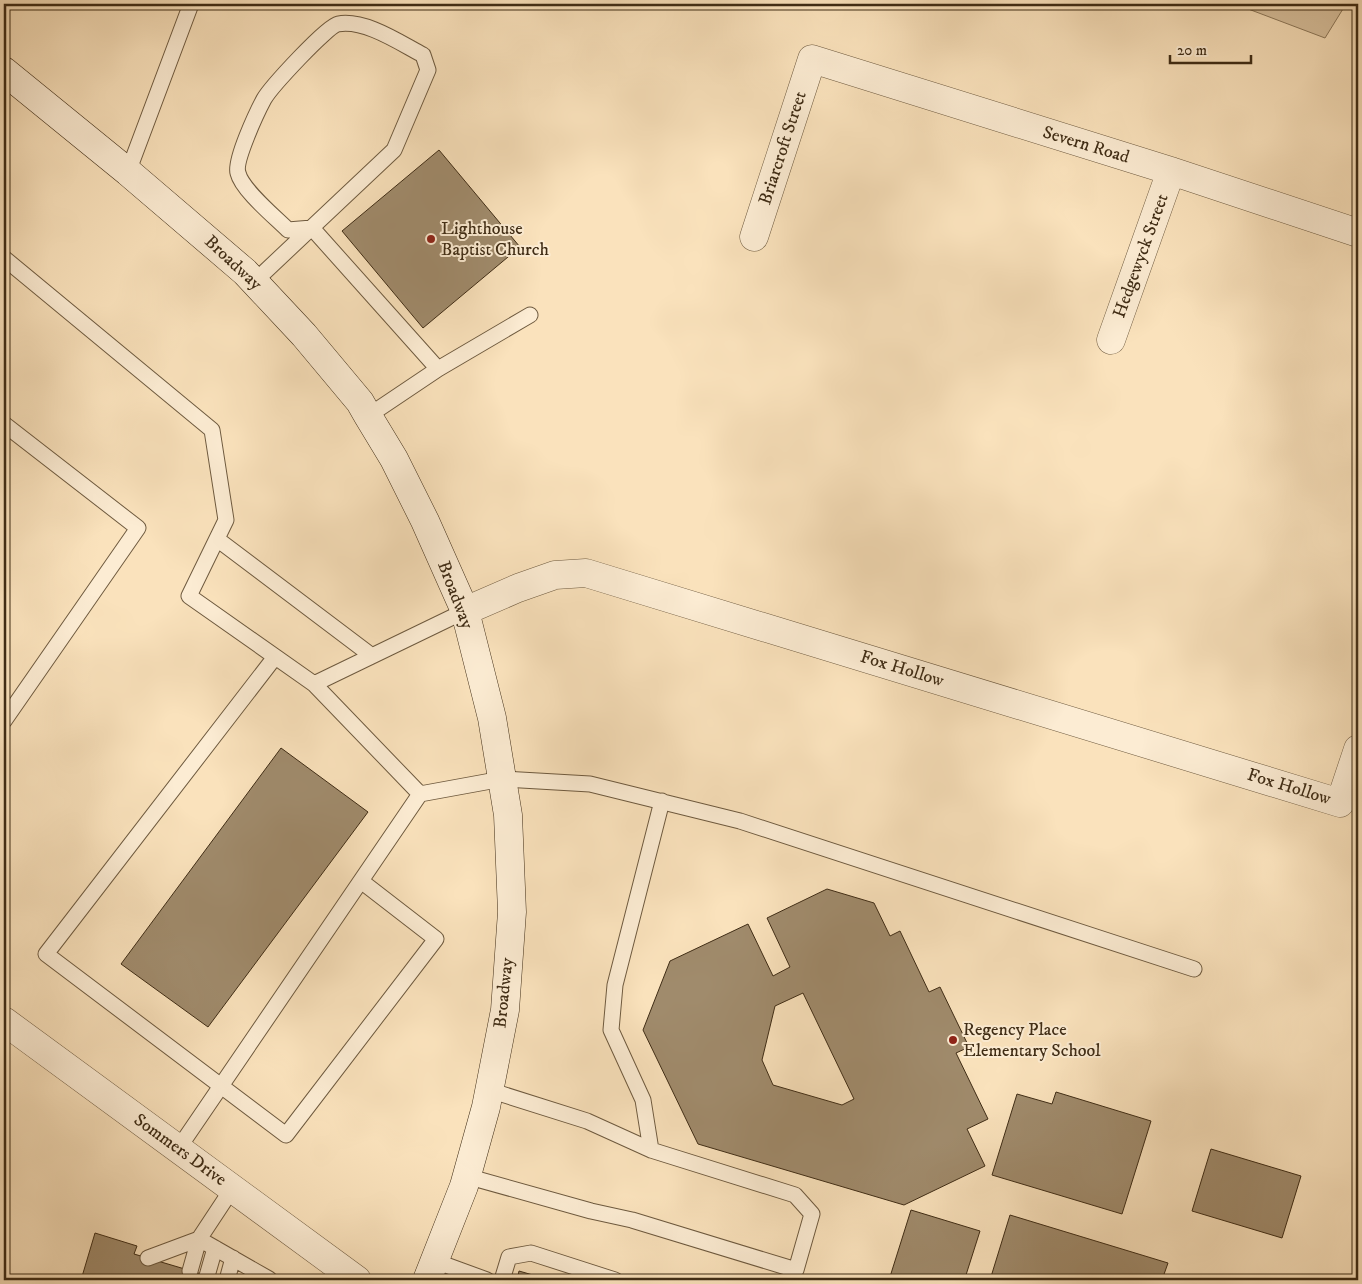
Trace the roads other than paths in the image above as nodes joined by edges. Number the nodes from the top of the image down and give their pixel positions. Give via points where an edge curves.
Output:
1 (190, 4) edge
2 (812, 59) joint
3 (4, 71) edge
4 (1171, 171) junction
5 (128, 172) junction
6 (312, 228) junction
7 (1358, 233) edge
8 (754, 237) dead end
9 (4, 258) edge
10 (254, 282) junction
11 (530, 315) dead end
12 (1111, 340) dead end
13 (438, 369) junction
14 (368, 416) junction
15 (4, 424) edge
16 (217, 539) junction
17 (465, 611) junction
18 (372, 656) junction
19 (275, 657) junction
20 (314, 684) junction
21 (4, 721) edge
22 (1358, 750) edge
23 (502, 779) junction
24 (420, 794) junction
25 (662, 801) junction
26 (361, 881) junction
27 (1194, 969) dead end
28 (4, 1021) edge
29 (220, 1087) junction
30 (489, 1090) junction
31 (178, 1148) junction
32 (651, 1150) junction
33 (466, 1176) junction
34 (232, 1189) junction
35 (199, 1239) junction
36 (176, 1248) junction
37 (215, 1248) junction
38 (148, 1258) dead end
39 (233, 1258) junction
40 (171, 1265) dead end
41 (431, 1270) edge
42 (190, 1271) dead end
43 (207, 1276) dead end
44 (226, 1280) edge
45 (269, 1280) edge
46 (357, 1280) edge
47 (486, 1280) edge
48 (502, 1280) edge
49 (615, 1280) edge

1 - 5 lane
2 - 4 street, Severn Road
2 - 8 street, Briarcroft Street
3 - 5 street, Broadway
4 - 7 street, Severn Road
4 - 12 street, Hedgewyck Street
5 - 10 street, Broadway
6 - 6 lane via 394,150 428,70 423,55 362,25 337,24 319,37 265,98 242,147 237,172 244,186 288,230
6 - 10 lane
6 - 13 lane
9 - 16 lane via 212,430 226,520
10 - 14 street, Broadway via 310,342
11 - 13 lane
13 - 14 lane
14 - 17 street, Broadway via 425,521
15 - 21 lane via 138,528
16 - 18 lane
16 - 19 lane via 189,596
17 - 18 lane
17 - 22 street, Fox Hollow via 555,575 586,573 1340,803
17 - 23 street, Broadway via 492,718
18 - 20 lane
19 - 20 lane
19 - 29 lane via 46,954
20 - 24 lane
23 - 24 lane
23 - 25 lane via 590,784
23 - 30 street, Broadway via 508,815 512,912 504,1010
24 - 26 lane
25 - 27 lane via 740,820
25 - 32 lane via 615,985 611,1030 643,1100
26 - 29 lane
26 - 29 lane via 436,939 286,1135
28 - 31 street, Sommers Drive
29 - 31 lane
30 - 32 lane via 587,1121
30 - 33 street, Broadway
31 - 34 street, Sommers Drive
32 - 33 lane via 795,1195 812,1214 796,1270 632,1220
33 - 41 street, Broadway
34 - 35 lane
34 - 46 street, Sommers Drive
35 - 36 lane
35 - 37 lane
35 - 42 lane
36 - 38 lane
36 - 40 lane
37 - 39 lane
37 - 43 lane
39 - 44 lane
39 - 45 lane
41 - 47 lane
48 - 49 lane via 510,1257 531,1253

